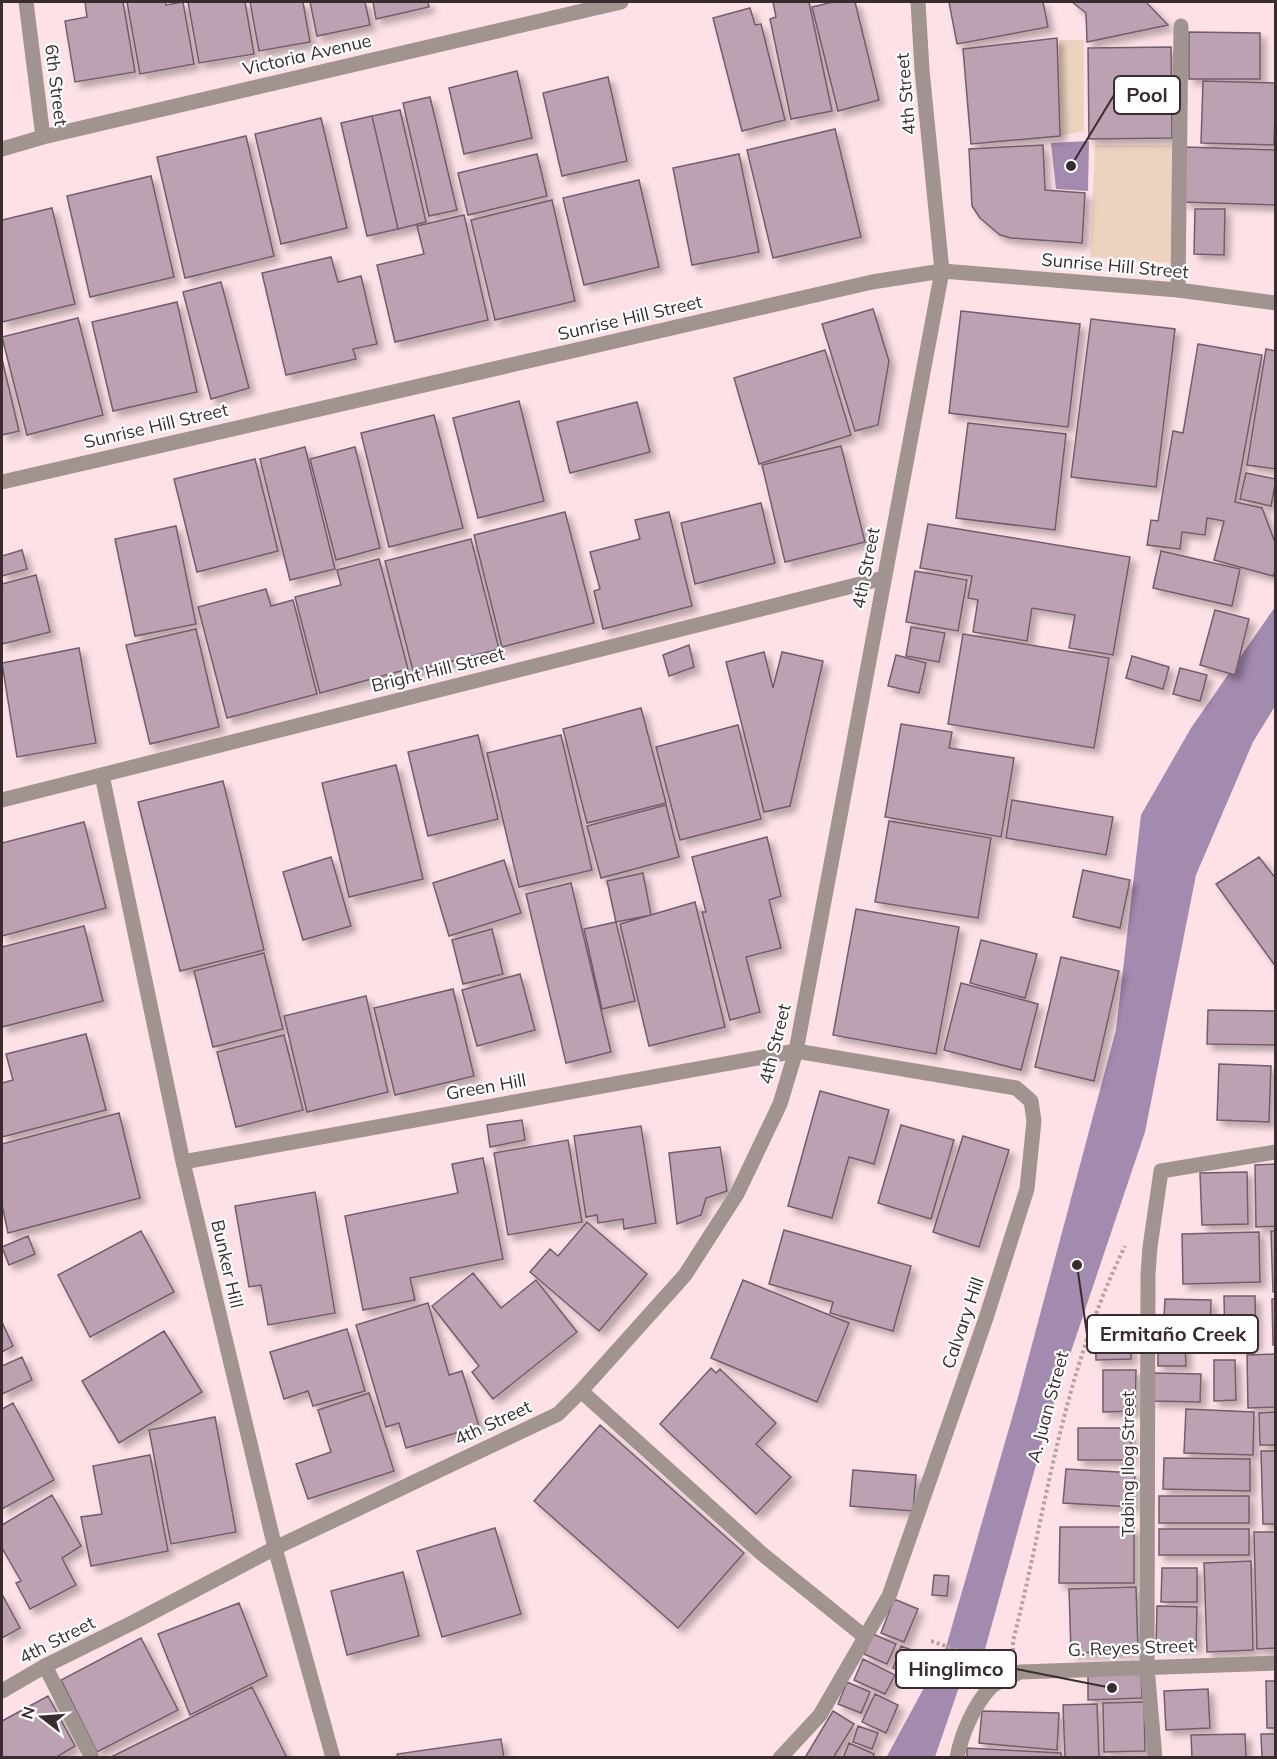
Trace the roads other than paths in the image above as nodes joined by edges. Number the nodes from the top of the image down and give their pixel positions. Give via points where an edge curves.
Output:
1 (26, 2) edge
2 (621, 2) edge
3 (918, 2) edge
4 (588, 5) edge
5 (1181, 26) dead end
6 (43, 137) junction
7 (2, 149) edge
8 (942, 271) junction
9 (1178, 290) junction
10 (1275, 303) edge
11 (2, 482) edge
12 (884, 578) junction
13 (102, 775) junction
14 (2, 800) edge
15 (796, 1051) junction
16 (1275, 1152) edge
17 (183, 1162) junction
18 (581, 1391) junction
19 (275, 1548) junction
20 (865, 1637) junction
21 (1275, 1663) edge
22 (45, 1666) junction
23 (1147, 1667) junction
24 (2, 1691) edge
25 (92, 1758) edge
26 (333, 1758) edge
27 (780, 1758) edge
28 (957, 1758) edge
29 (1155, 1758) edge

1 - 6 street, 6th Street
2 - 4 street, Victoria Avenue
3 - 8 street, 4th Street
4 - 6 street, Victoria Avenue
5 - 9 street
6 - 7 street, Victoria Avenue
8 - 9 street, Sunrise Hill Street
8 - 11 street, Sunrise Hill Street via 872,282
8 - 12 street, 4th Street
9 - 10 street, Sunrise Hill Street
12 - 13 street, Bright Hill Street
12 - 15 street, 4th Street
13 - 14 street, Bright Hill Street
13 - 17 street, Bunker Hill
15 - 17 street, Green Hill
15 - 18 street, 4th Street via 780,1104 737,1194 685,1275
15 - 20 street, Calvary Hill via 1016,1088 1030,1101 1034,1121 1027,1189 986,1318 889,1596
16 - 23 street, Tabing Ilog Street via 1161,1171 1148,1274
17 - 19 street, Bunker Hill
18 - 19 street, 4th Street via 558,1414
18 - 20 street via 761,1553
19 - 22 street, 4th Street
19 - 26 street, Bunker Hill
20 - 27 street, Calvary Hill via 820,1715
21 - 23 street, G. Reyes Street
22 - 24 street, 4th Street
22 - 25 street
23 - 28 street, G. Reyes Street via 1020,1672 991,1687 971,1716
23 - 29 street, Tabing Ilog Street

